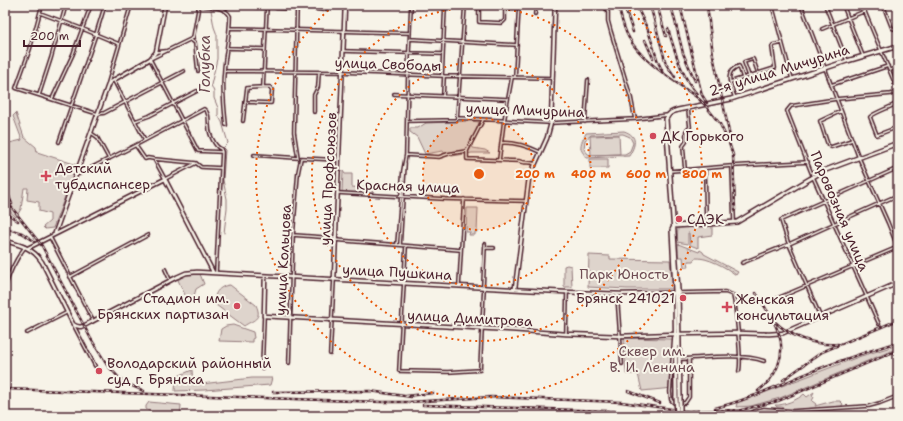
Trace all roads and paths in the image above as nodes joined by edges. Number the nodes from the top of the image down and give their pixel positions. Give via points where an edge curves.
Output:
1 (42, 5) edge
2 (66, 5) edge
3 (91, 5) edge
4 (105, 5) edge
5 (131, 5) edge
6 (165, 5) edge
7 (198, 5) edge
8 (230, 5) edge
9 (233, 5) edge
10 (267, 5) edge
11 (297, 5) edge
12 (312, 5) edge
13 (345, 5) edge
14 (411, 5) edge
15 (445, 5) edge
16 (465, 5) edge
17 (479, 5) edge
18 (505, 5) edge
19 (519, 5) edge
20 (536, 5) edge
21 (555, 5) edge
22 (772, 5) edge
23 (801, 5) edge
24 (825, 5) edge
25 (843, 5) edge
26 (862, 5) edge
27 (883, 5) edge
28 (605, 7) dead end
29 (267, 8) junction
30 (276, 8) dead end
31 (329, 8) dead end
32 (221, 9) junction
33 (297, 9) junction
34 (865, 11) junction
35 (40, 13) junction
36 (535, 14) dead end
37 (848, 18) junction
38 (62, 22) junction
39 (833, 25) junction
40 (230, 28) junction
41 (83, 29) junction
42 (266, 29) junction
43 (822, 29) dead end
44 (296, 30) junction
45 (898, 30) edge
46 (344, 31) junction
47 (410, 33) junction
48 (96, 34) junction
49 (410, 39) junction
50 (191, 40) junction
51 (443, 40) junction
52 (463, 42) junction
53 (782, 43) junction
54 (119, 44) junction
55 (517, 45) junction
56 (898, 46) edge
57 (228, 48) junction
58 (265, 49) junction
59 (168, 51) junction
60 (343, 51) junction
61 (881, 51) junction
62 (156, 52) junction
63 (409, 52) junction
64 (442, 54) junction
65 (863, 56) junction
66 (150, 59) junction
67 (846, 61) junction
68 (888, 66) junction
69 (826, 68) junction
70 (898, 68) edge
71 (184, 71) dead end
72 (198, 71) dead end
73 (224, 71) junction
74 (264, 71) junction
75 (295, 71) junction
76 (889, 71) junction
77 (319, 72) junction
78 (343, 72) junction
79 (758, 73) junction
80 (408, 74) junction
81 (443, 76) junction
82 (460, 76) junction
83 (749, 76) junction
84 (512, 77) junction
85 (515, 77) junction
86 (552, 78) junction
87 (743, 78) junction
88 (792, 79) junction
89 (588, 80) dead end
90 (114, 81) junction
91 (162, 82) junction
92 (730, 82) junction
93 (108, 85) junction
94 (831, 85) junction
95 (263, 88) junction
96 (196, 91) dead end
97 (898, 91) edge
98 (394, 94) dead end
99 (39, 95) junction
100 (407, 95) junction
101 (443, 96) junction
102 (458, 97) junction
103 (735, 98) junction
104 (52, 99) junction
105 (507, 99) junction
106 (836, 99) junction
107 (125, 102) junction
108 (245, 102) junction
109 (898, 103) edge
110 (173, 104) junction
111 (71, 105) junction
112 (687, 108) junction
113 (841, 111) junction
114 (314, 112) dead end
115 (98, 114) junction
116 (668, 115) junction
117 (457, 118) junction
118 (634, 119) junction
119 (182, 120) junction
120 (483, 120) junction
121 (135, 121) junction
122 (243, 121) dead end
123 (407, 121) junction
124 (504, 121) junction
125 (586, 122) junction
126 (551, 123) junction
127 (226, 125) dead end
128 (898, 127) edge
129 (91, 133) junction
130 (145, 140) junction
131 (852, 140) junction
132 (59, 142) dead end
133 (898, 142) edge
134 (501, 143) junction
135 (136, 145) junction
136 (467, 151) junction
137 (222, 152) junction
138 (541, 152) junction
139 (254, 155) dead end
140 (406, 155) junction
141 (298, 158) junction
142 (301, 158) junction
143 (859, 158) junction
144 (109, 159) junction
145 (154, 159) junction
146 (340, 160) junction
147 (499, 160) junction
148 (405, 161) junction
149 (808, 162) junction
150 (196, 163) junction
151 (535, 164) junction
152 (732, 166) junction
153 (221, 168) junction
154 (898, 168) edge
155 (705, 169) junction
156 (685, 170) junction
157 (670, 171) junction
158 (76, 174) junction
159 (813, 177) junction
160 (165, 179) junction
161 (869, 180) junction
162 (338, 193) junction
163 (898, 195) edge
164 (401, 197) junction
165 (404, 197) junction
166 (464, 199) junction
167 (824, 200) junction
168 (526, 201) junction
169 (878, 202) junction
170 (734, 222) junction
171 (834, 223) junction
172 (706, 224) junction
173 (674, 226) junction
174 (55, 233) junction
175 (148, 235) dead end
176 (293, 235) junction
177 (50, 236) junction
178 (336, 239) junction
179 (5, 241) edge
180 (485, 244) dead end
181 (789, 244) junction
182 (399, 246) junction
183 (406, 246) junction
184 (26, 247) junction
185 (898, 247) edge
186 (485, 248) junction
187 (494, 248) dead end
188 (461, 250) junction
189 (742, 263) dead end
190 (852, 266) junction
191 (165, 269) dead end
192 (214, 273) junction
193 (265, 276) junction
194 (70, 277) junction
195 (291, 277) junction
196 (334, 279) junction
197 (170, 281) junction
198 (404, 283) junction
199 (898, 283) edge
200 (807, 285) junction
201 (459, 286) junction
202 (484, 287) junction
203 (5, 288) edge
204 (514, 288) junction
205 (567, 292) junction
206 (677, 293) junction
207 (617, 294) junction
208 (867, 296) junction
209 (778, 298) dead end
210 (67, 312) junction
211 (264, 316) junction
212 (820, 316) junction
213 (290, 318) junction
214 (92, 321) junction
215 (332, 321) junction
216 (73, 324) junction
217 (402, 324) junction
218 (879, 324) dead end
219 (79, 327) junction
220 (482, 329) junction
221 (27, 333) dead end
222 (77, 333) junction
223 (738, 333) junction
224 (566, 334) junction
225 (676, 334) junction
226 (620, 336) junction
227 (330, 354) dead end
228 (739, 357) junction
229 (689, 358) junction
230 (679, 359) junction
231 (764, 361) dead end
232 (289, 363) dead end
233 (622, 364) dead end
234 (95, 366) dead end
235 (262, 368) dead end
236 (739, 371) dead end
237 (898, 396) edge
238 (678, 397) junction
239 (677, 416) edge
240 (680, 416) edge
241 (747, 416) edge

1 - 35 street
2 - 38 street
3 - 41 street
4 - 48 street
5 - 54 street
6 - 62 street
7 - 32 street
7 - 50 street via 194,36
8 - 32 street
9 - 29 street
10 - 29 street
11 - 33 street
12 - 31 street via 315,9
13 - 46 street, улица Профсоюзов
14 - 47 street
15 - 51 street
16 - 52 street
17 - 18 street via 479,22 502,23 505,20
19 - 55 street
20 - 36 street
21 - 86 street
22 - 53 street
23 - 69 street
24 - 39 street
25 - 37 street
26 - 34 street
27 - 45 street via 892,28
28 - 118 street via 631,98
29 - 42 street
30 - 33 street
32 - 40 street via 229,14
33 - 44 street
34 - 37 street
34 - 61 street
35 - 38 street
35 - 99 street via 16,88
37 - 39 street
37 - 65 street
38 - 41 street
38 - 99 street
39 - 43 street
39 - 67 street
40 - 42 street
40 - 57 street
41 - 48 street
41 - 104 street
42 - 44 street
42 - 58 street
44 - 46 street
44 - 75 street
46 - 47 street
46 - 60 street, улица Профсоюзов
47 - 49 street
48 - 54 street
48 - 111 street
49 - 51 street
49 - 63 street
50 - 59 street
50 - 72 street via 195,43
51 - 52 street
51 - 64 street
52 - 55 street
52 - 82 street
53 - 79 street via 772,47 775,68
53 - 88 street
54 - 93 street
55 - 85 street
56 - 61 main road, 2-я улица Мичурина
57 - 58 street
57 - 73 street
58 - 74 street
59 - 62 street
59 - 66 street
60 - 63 street
60 - 78 street, улица Профсоюзов
61 - 65 main road, 2-я улица Мичурина
61 - 68 street
62 - 66 street
63 - 64 street
63 - 80 street
64 - 81 street
65 - 67 main road, 2-я улица Мичурина
66 - 90 street
66 - 91 street
67 - 69 main road, 2-я улица Мичурина
68 - 76 street
68 - 94 street
69 - 88 main road, 2-я улица Мичурина
69 - 94 street
70 - 76 street
71 - 91 street
73 - 74 street, улица Свободы
73 - 127 street via 223,101
74 - 75 street, улица Свободы
74 - 95 street
75 - 77 street, улица Свободы
75 - 141 street via 294,132
76 - 97 street
77 - 78 street, улица Свободы
77 - 114 street via 318,87 314,95
78 - 80 street, улица Свободы
78 - 146 street, улица Профсоюзов
79 - 83 street
79 - 83 street via 753,59 744,62
80 - 81 street, улица Свободы
80 - 100 street
81 - 82 street, улица Свободы
81 - 101 street
82 - 84 street, улица Свободы
82 - 102 street
83 - 87 street
84 - 85 street, улица Свободы
84 - 105 street
85 - 86 street, улица Свободы
86 - 126 street
87 - 92 street
87 - 92 street via 739,66 733,67 729,73
88 - 103 main road, 2-я улица Мичурина
89 - 125 street
90 - 93 street
90 - 107 street
91 - 107 street
91 - 110 street
92 - 103 street
93 - 115 street
94 - 106 street
95 - 108 street via 247,88
95 - 108 street via 270,87 272,90 271,103
96 - 110 street
97 - 106 street via 891,94
98 - 100 street
99 - 104 street
100 - 101 street
100 - 123 street
101 - 102 street
102 - 105 street
102 - 117 street
103 - 112 main road, 2-я улица Мичурина
104 - 111 street
105 - 124 street
106 - 113 street
106 - 149 street, Паровозная улица via 790,106 787,111
107 - 115 street
107 - 121 street
108 - 122 street
109 - 128 street via 870,118 877,135
110 - 119 street
110 - 121 street
111 - 115 street
111 - 132 street
112 - 116 main road, 2-я улица Мичурина via 672,111
112 - 156 street via 690,127 686,131 686,142 683,146
113 - 131 street
113 - 131 street via 820,121 828,145 831,147
115 - 129 street
116 - 118 street, улица Мичурина
116 - 157 main road via 666,119
117 - 120 street, улица Мичурина
117 - 123 street, улица Мичурина
118 - 125 street, улица Мичурина
119 - 130 street
119 - 137 street via 198,151
119 - 137 street via 205,109 216,146
120 - 124 street, улица Мичурина
120 - 136 street
121 - 130 street
123 - 140 street
124 - 126 street, улица Мичурина
124 - 134 street
125 - 126 street, улица Мичурина
126 - 138 street via 548,138
129 - 144 street via 97,137
129 - 158 street
130 - 135 street
131 - 143 street
133 - 143 main road
134 - 138 street
134 - 147 street
135 - 144 street
135 - 145 street via 145,159
136 - 140 street via 439,157
136 - 147 street via 467,159
137 - 153 street
138 - 151 street
139 - 141 street
140 - 148 street
141 - 142 street
142 - 146 street
142 - 176 street, улица Кольцова
143 - 159 main road
143 - 161 street
144 - 158 street
145 - 150 street
145 - 160 street
146 - 162 street, улица Профсоюзов
147 - 151 street
148 - 164 street
148 - 165 street
149 - 152 street
149 - 159 street, Паровозная улица
150 - 153 street via 201,167
150 - 160 street
151 - 168 street via 529,178
152 - 155 street
152 - 170 street
153 - 192 street
154 - 161 street
155 - 156 street
155 - 172 street
156 - 157 street
157 - 173 main road
158 - 174 street
159 - 167 street, Паровозная улица
159 - 170 main road via 742,220
160 - 174 street
160 - 192 street
161 - 167 street
161 - 169 street
162 - 164 street, Красная улица
162 - 178 street, улица Профсоюзов
163 - 169 street
164 - 165 street, Красная улица
164 - 182 street
165 - 166 street, Красная улица
165 - 182 street
166 - 168 street, Красная улица
166 - 188 street
167 - 171 street, Паровозная улица
167 - 181 street via 782,218
168 - 204 street
169 - 171 street
169 - 185 street
170 - 172 main road
171 - 181 street
171 - 190 street, Паровозная улица
172 - 173 main road
173 - 206 main road
174 - 177 street
175 - 194 street
176 - 178 street
176 - 195 street, улица Кольцова
177 - 184 street
177 - 194 street
178 - 182 street
178 - 196 street, улица Профсоюзов
179 - 184 street
180 - 186 street
181 - 189 street
181 - 200 street
182 - 183 street
183 - 188 street
183 - 198 street
184 - 203 street via 19,255
184 - 210 street via 42,262
185 - 190 street
186 - 187 street
186 - 202 street
188 - 201 street
190 - 200 street
190 - 208 street, Паровозная улица
191 - 197 street
192 - 193 street, улица Пушкина
192 - 197 street, улица Пушкина via 186,273
193 - 195 street, улица Пушкина
193 - 211 street
194 - 214 street
195 - 196 street, улица Пушкина
195 - 213 street, улица Кольцова
196 - 198 street, улица Пушкина
196 - 215 street, улица Профсоюзов
197 - 214 street, улица Пушкина
198 - 201 street, улица Пушкина
198 - 217 street
199 - 208 street, улица Димитрова
200 - 209 street
200 - 212 street
201 - 202 street, улица Пушкина
202 - 204 street, улица Пушкина
202 - 220 street
204 - 205 street, улица Пушкина
205 - 207 street, улица Пушкина
205 - 224 street
206 - 207 street, улица Пушкина
206 - 223 street, улица Пушкина via 725,292 733,295
206 - 225 main road
207 - 226 street
208 - 212 street, улица Димитрова
208 - 218 street, Паровозная улица
210 - 216 street
210 - 221 street
211 - 213 street, улица Димитрова
211 - 235 street
212 - 223 street, улица Димитрова via 779,334
213 - 215 street, улица Димитрова
213 - 232 street, улица Кольцова
214 - 219 street, улица Пушкина
215 - 217 street, улица Димитрова
215 - 227 street, улица Профсоюзов
216 - 219 street
216 - 222 street
217 - 220 street, улица Димитрова
217 - 220 street via 399,371 480,370
219 - 222 street
220 - 224 street, улица Димитрова
222 - 234 street
223 - 225 street, улица Димитрова
223 - 228 street
224 - 226 street, улица Димитрова
225 - 226 street, улица Димитрова
225 - 229 street via 670,375 670,398 674,403 688,401
225 - 230 main road
225 - 238 main road
226 - 233 street
228 - 229 street
228 - 231 street
228 - 236 street
229 - 230 street
230 - 238 main road
237 - 241 street via 869,406 793,411 764,409
238 - 239 main road, bridge
238 - 240 main road, bridge

